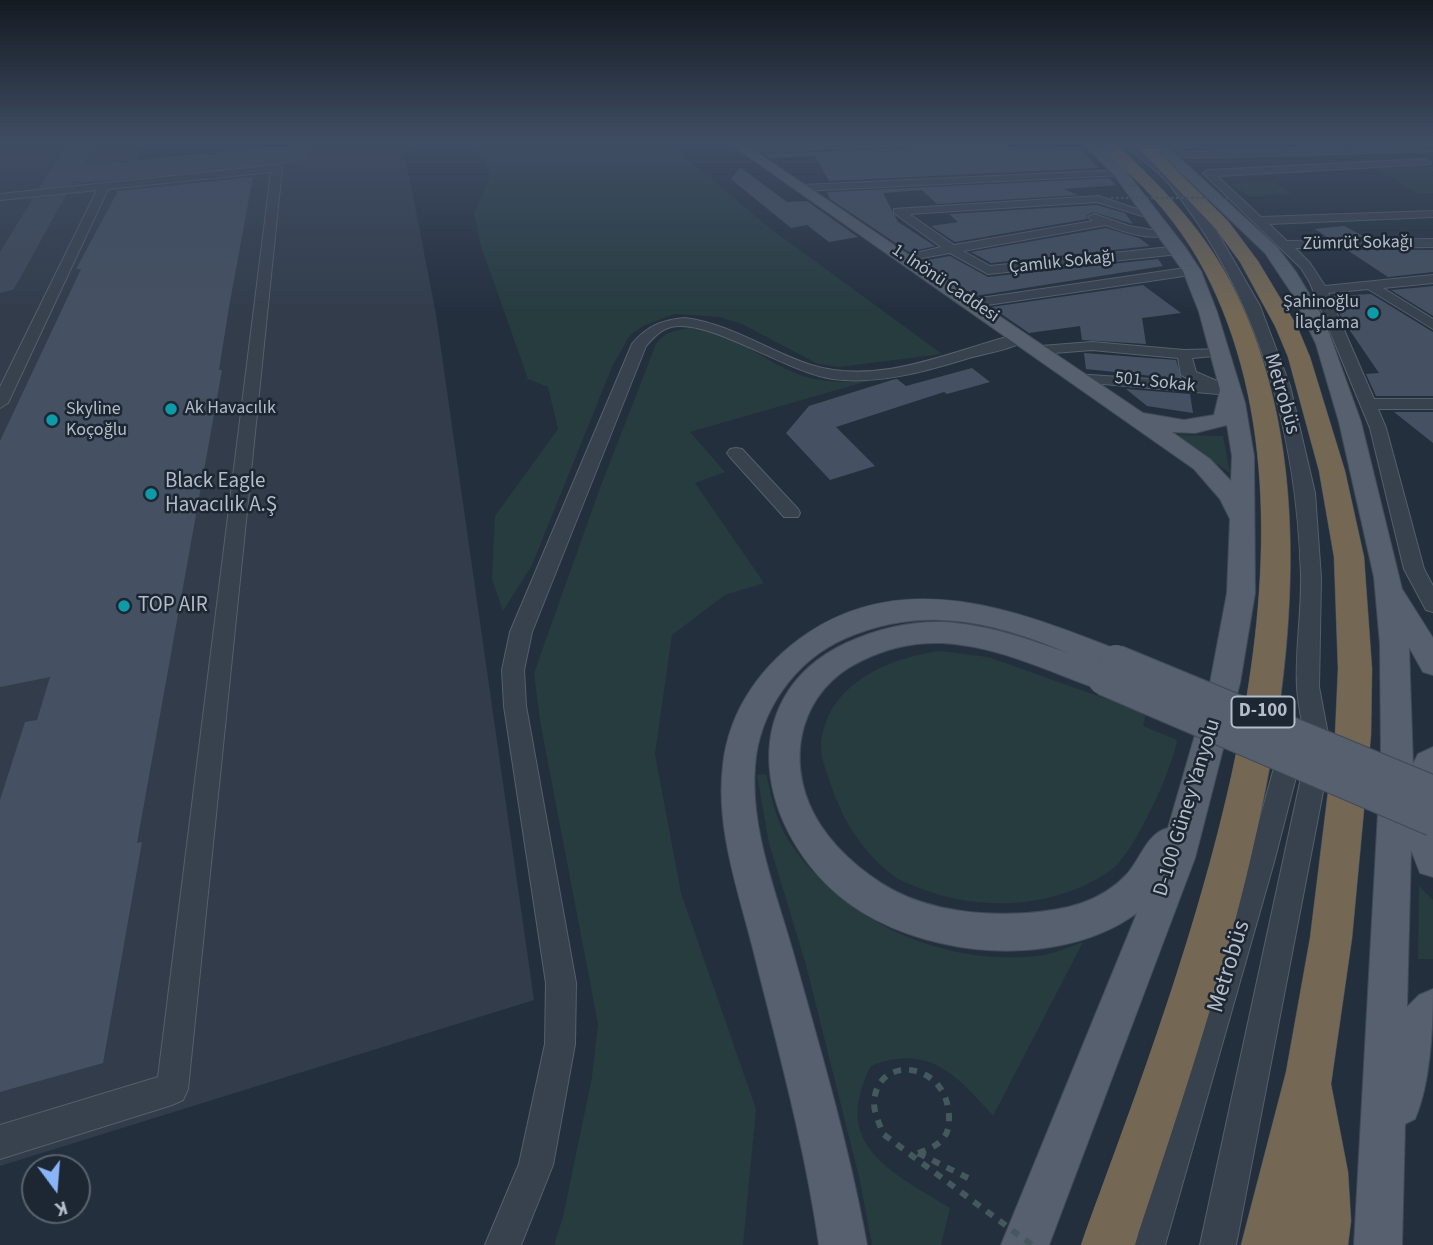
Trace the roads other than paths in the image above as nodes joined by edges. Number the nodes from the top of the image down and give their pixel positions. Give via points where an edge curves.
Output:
1 (98, 199) edge
2 (273, 199) edge
3 (819, 199) edge
4 (1150, 199) edge
5 (1151, 199) edge
6 (1152, 199) edge
7 (1153, 199) edge
8 (1173, 199) edge
9 (1188, 199) edge
10 (1199, 199) edge
11 (1223, 199) edge
12 (1230, 199) edge
13 (1057, 201) junction
14 (1153, 202) junction
15 (1433, 214) edge
16 (1106, 222) junction
17 (1250, 222) junction
18 (1163, 233) junction
19 (1212, 239) junction
20 (1433, 243) edge
21 (1282, 245) junction
22 (950, 248) junction
23 (1179, 250) junction
24 (905, 257) junction
25 (1192, 271) junction
26 (1433, 279) edge
27 (1370, 285) junction
28 (1320, 290) junction
29 (974, 303) junction
30 (1432, 323) edge
31 (1328, 331) junction
32 (1023, 337) junction
33 (1041, 350) junction
34 (1220, 352) junction
35 (1184, 354) junction
36 (1189, 375) junction
37 (1080, 377) junction
38 (1101, 378) junction
39 (1230, 390) junction
40 (0, 403) edge
41 (1368, 404) junction
42 (1433, 404) edge
43 (1120, 406) junction
44 (1315, 411) junction
45 (736, 453) dead end
46 (791, 513) dead end
47 (1244, 524) junction
48 (1388, 579) junction
49 (1433, 605) edge
50 (1433, 664) edge
51 (1110, 670) junction
52 (1308, 687) junction
53 (1433, 761) edge
54 (1203, 772) junction
55 (1433, 792) edge
56 (1433, 820) edge
57 (1433, 860) edge
58 (1433, 1009) edge
59 (1310, 1072) junction
60 (0, 1142) edge
61 (503, 1245) edge
62 (843, 1245) edge
63 (1025, 1245) edge
64 (1108, 1245) edge
65 (1147, 1245) edge
66 (1218, 1245) edge
67 (1268, 1245) edge
68 (1321, 1245) edge
69 (1378, 1245) edge

1 - 40 street
2 - 60 street via 172,1089
3 - 24 main road, 1. İnönü Caddesi
4 - 14 main road, D-100 Güney Yanyolu
5 - 14 highway, D-100
6 - 14 highway
7 - 23 highway
8 - 19 street, Metrobüs
9 - 19 street, Metrobüs
10 - 44 highway via 1249,261 1286,326
11 - 17 main road
12 - 17 street
13 - 14 street
13 - 16 street
13 - 22 street, Çamlık Sokağı via 898,211
14 - 18 main road, D-100 Güney Yanyolu
14 - 64 highway, D-100 via 1188,229 1212,265 1248,349 1271,448 1277,583 1264,707 1240,820 1205,952
15 - 17 street
16 - 18 street
16 - 22 street
17 - 21 street
17 - 31 main road
17 - 44 highway via 1291,301 1319,377
18 - 23 main road, D-100 Güney Yanyolu
19 - 52 street, Metrobüs via 1253,306 1282,386 1296,445 1306,493 1311,578
20 - 21 street, Zümrüt Sokağı
21 - 28 street via 1312,275
22 - 23 street, Çamlık Sokağı via 988,270
22 - 24 street
23 - 25 main road, D-100 Güney Yanyolu
24 - 29 main road, 1. İnönü Caddesi
25 - 29 street
25 - 34 main road, D-100 Güney Yanyolu
26 - 27 street
27 - 28 street
27 - 30 street
28 - 31 street
29 - 32 main road, 1. İnönü Caddesi
31 - 41 street
31 - 48 main road
32 - 33 main road, 1. İnönü Caddesi
32 - 61 street via 918,367 841,375 801,367 704,323 658,328 639,344 522,632 513,670 561,983 560,1044 536,1165
33 - 35 street via 1092,346
33 - 37 main road, 1. İnönü Caddesi
34 - 35 street
34 - 39 main road, D-100 Güney Yanyolu
35 - 36 street
36 - 38 street via 1111,367
36 - 39 street
37 - 38 street, 501. Sokak
37 - 43 main road, 1. İnönü Caddesi
38 - 39 street, 501. Sokak
39 - 43 main road via 1224,419 1208,425 1150,422
39 - 47 main road, D-100 Güney Yanyolu via 1243,456
41 - 42 street
41 - 49 street via 1396,491 1414,569
43 - 47 main road via 1215,477 1231,496
44 - 59 highway via 1349,557 1355,670 1344,824
45 - 46 street
47 - 54 main road, D-100 Güney Yanyolu via 1239,603 1226,683
48 - 50 main road
48 - 69 main road via 1397,758
51 - 54 main road via 956,633 891,637 862,647 815,676 793,714 786,741 787,767 798,820 829,862 864,892 965,931 1020,932 1062,927 1103,914 1132,898
51 - 55 main road, bridge
51 - 56 main road, bridge
51 - 62 main road via 1013,622 942,609 914,610 878,614 823,636 781,666 762,695 740,755 741,830 829,1161
52 - 65 street, Metrobüs
52 - 66 street, Metrobüs via 1319,750
53 - 57 main road via 1427,780 1426,833
54 - 63 main road, D-100 Güney Yanyolu via 1177,858
58 - 69 main road via 1424,1015 1413,1037 1405,1069
59 - 67 highway
59 - 68 highway via 1311,1110 1323,1172

